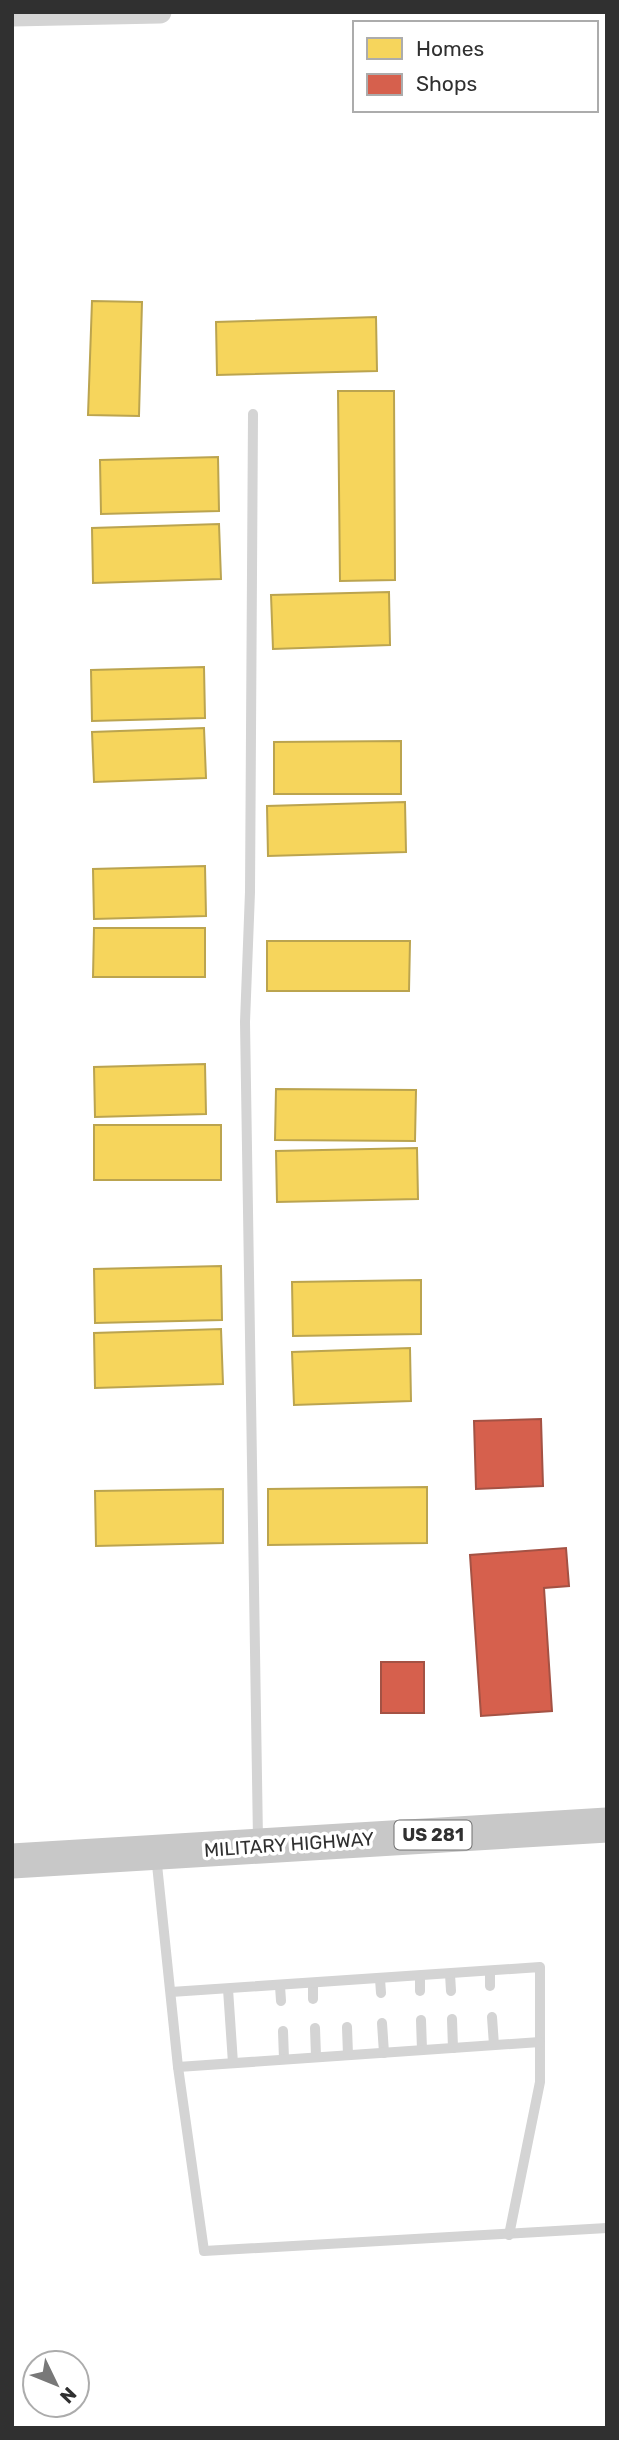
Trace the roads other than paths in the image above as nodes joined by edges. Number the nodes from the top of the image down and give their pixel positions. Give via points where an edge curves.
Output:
1 (160, 12) edge
2 (12, 15) edge
3 (253, 414) dead end
4 (607, 1825) edge
5 (259, 1846) junction
6 (156, 1853) junction
7 (12, 1861) edge
8 (489, 1971) junction
9 (450, 1974) junction
10 (420, 1976) junction
11 (380, 1979) junction
12 (345, 1981) junction
13 (313, 1983) junction
14 (280, 1986) junction
15 (490, 1986) dead end
16 (228, 1989) junction
17 (420, 1991) dead end
18 (451, 1991) dead end
19 (172, 1992) junction
20 (381, 1993) dead end
21 (346, 1995) dead end
22 (313, 2000) dead end
23 (281, 2001) dead end
24 (492, 2017) dead end
25 (421, 2020) dead end
26 (453, 2020) dead end
27 (382, 2023) dead end
28 (347, 2027) dead end
29 (315, 2028) dead end
30 (283, 2031) dead end
31 (540, 2042) junction
32 (494, 2045) junction
33 (453, 2048) junction
34 (422, 2050) junction
35 (384, 2053) junction
36 (348, 2055) junction
37 (316, 2056) junction
38 (284, 2059) junction
39 (233, 2063) junction
40 (178, 2067) junction
41 (607, 2228) edge
42 (509, 2235) junction

1 - 2 street
3 - 5 lane via 245,1022
4 - 5 main road, MILITARY HIGHWAY / US 281
5 - 6 main road, MILITARY HIGHWAY / US 281
6 - 7 main road, MILITARY HIGHWAY / US 281
6 - 19 lane
8 - 9 lane
8 - 15 lane
8 - 31 lane via 540,1967
9 - 10 lane
9 - 18 lane
10 - 11 lane
10 - 17 lane
11 - 12 lane
11 - 20 lane
12 - 13 lane
12 - 21 lane
13 - 14 lane
13 - 22 lane
14 - 16 lane
14 - 23 lane
16 - 19 lane
16 - 39 lane
19 - 40 lane
24 - 32 lane
25 - 34 lane
26 - 33 lane
27 - 35 lane
28 - 36 lane
29 - 37 lane
30 - 38 lane
31 - 32 lane
31 - 42 lane via 540,2082
32 - 33 lane
33 - 34 lane
34 - 35 lane
35 - 36 lane
36 - 37 lane
37 - 38 lane
38 - 39 lane
39 - 40 lane
40 - 42 lane via 204,2251
41 - 42 lane

